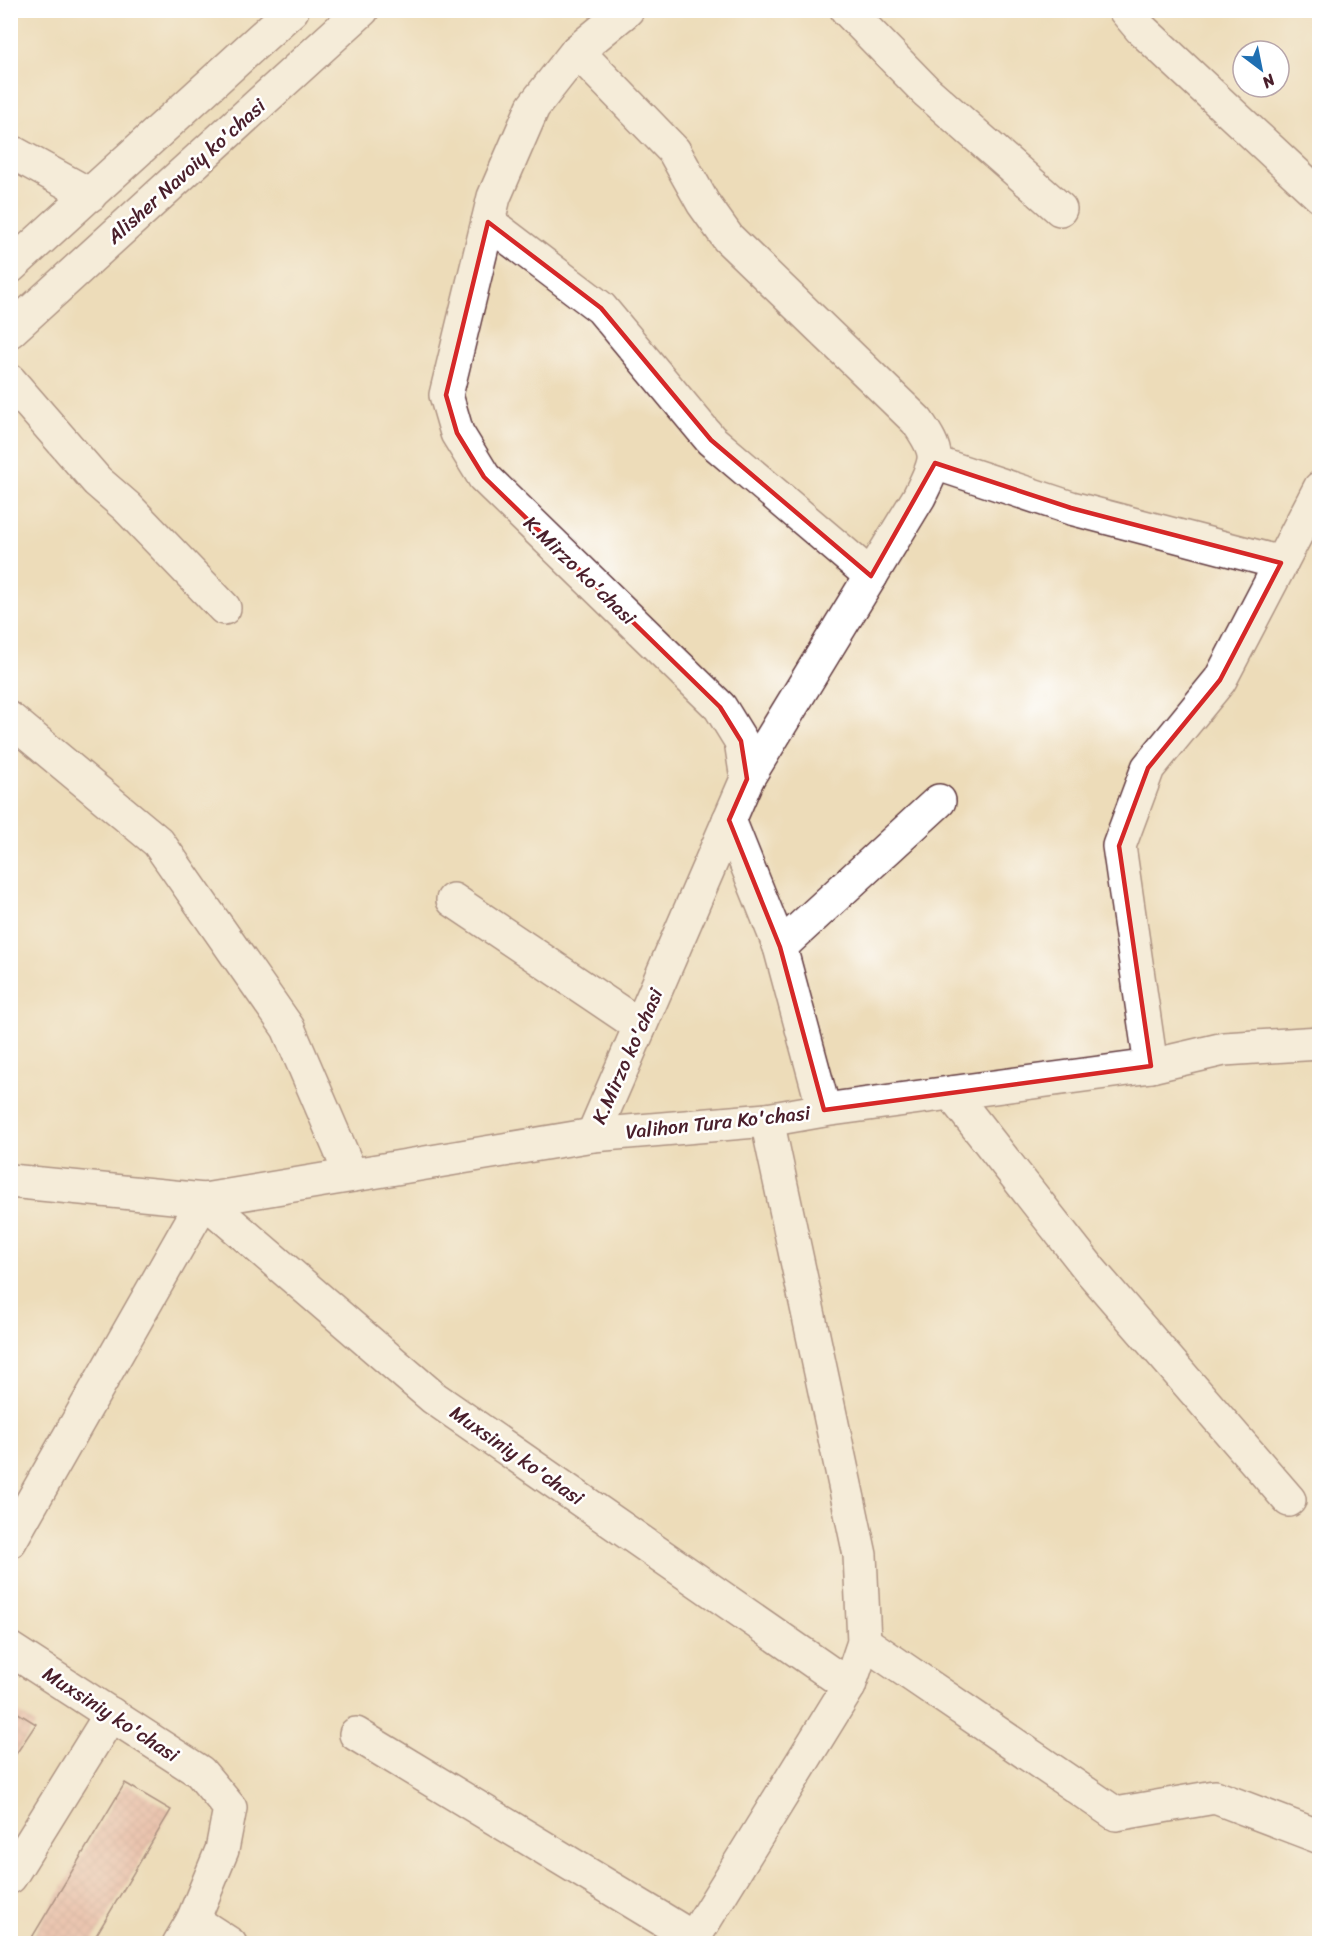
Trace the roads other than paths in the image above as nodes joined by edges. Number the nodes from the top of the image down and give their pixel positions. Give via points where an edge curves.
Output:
1 (292, 10) edge
2 (362, 10) edge
3 (627, 10) edge
4 (847, 10) edge
5 (1125, 10) edge
6 (578, 51) junction
7 (10, 151) edge
8 (90, 195) junction
9 (1320, 196) edge
10 (1060, 209) dead end
11 (488, 222) junction
12 (10, 267) edge
13 (10, 332) edge
14 (10, 381) edge
15 (935, 464) junction
16 (1320, 488) edge
17 (1281, 563) junction
18 (871, 576) junction
19 (224, 608) dead end
20 (10, 720) edge
21 (747, 779) junction
22 (939, 801) dead end
23 (729, 819) junction
24 (453, 900) dead end
25 (780, 947) junction
26 (640, 1026) junction
27 (1320, 1043) edge
28 (1151, 1066) junction
29 (951, 1093) junction
30 (824, 1110) junction
31 (767, 1120) junction
32 (593, 1135) junction
33 (351, 1175) junction
34 (10, 1181) edge
35 (204, 1200) junction
36 (1289, 1500) dead end
37 (10, 1540) edge
38 (864, 1642) junction
39 (10, 1649) edge
40 (849, 1686) junction
41 (111, 1714) junction
42 (356, 1734) dead end
43 (1320, 1837) edge
44 (10, 1876) edge
45 (186, 1932) edge
46 (692, 1941) edge
47 (230, 1944) edge

1 - 8 street
2 - 13 street, Alisher Navoiy ko'chasi
3 - 6 street, K.Mirzo ko'chasi
4 - 10 street via 926,91
5 - 9 street
6 - 11 street, K.Mirzo ko'chasi via 533,107 494,197
6 - 15 street via 674,151 728,238 916,421 932,442
7 - 8 street
8 - 12 street
11 - 18 street via 601,308 711,440
11 - 21 street, K.Mirzo ko'chasi via 446,395 457,433 484,477 720,707 741,741
14 - 19 street via 97,481
15 - 17 street via 1071,508
15 - 18 street via 920,497
16 - 17 street
17 - 28 street via 1220,680 1148,768 1119,846
18 - 21 street
20 - 33 street via 158,842 288,1028
21 - 23 street, K.Mirzo ko'chasi
22 - 25 street
23 - 25 street
23 - 26 street, K.Mirzo ko'chasi
24 - 26 street
25 - 30 street
26 - 32 street, K.Mirzo ko'chasi
27 - 28 street, Valihon Tura Ko'chasi via 1224,1049
28 - 29 street, Valihon Tura Ko'chasi
29 - 30 street, Valihon Tura Ko'chasi
29 - 36 street via 1091,1270
30 - 31 street, Valihon Tura Ko'chasi
31 - 32 street, Valihon Tura Ko'chasi
31 - 38 street via 860,1555
32 - 33 street, Valihon Tura Ko'chasi
33 - 35 street, Valihon Tura Ko'chasi
34 - 35 street, Valihon Tura Ko'chasi
35 - 37 street
35 - 40 street, Muxsiniy ko'chasi via 434,1398
38 - 40 street
38 - 43 street via 1116,1814 1215,1797
39 - 41 street, Muxsiniy ko'chasi
40 - 46 street
41 - 44 street
41 - 45 street, Muxsiniy ko'chasi via 200,1772 230,1809 222,1850
42 - 46 street
45 - 47 street

